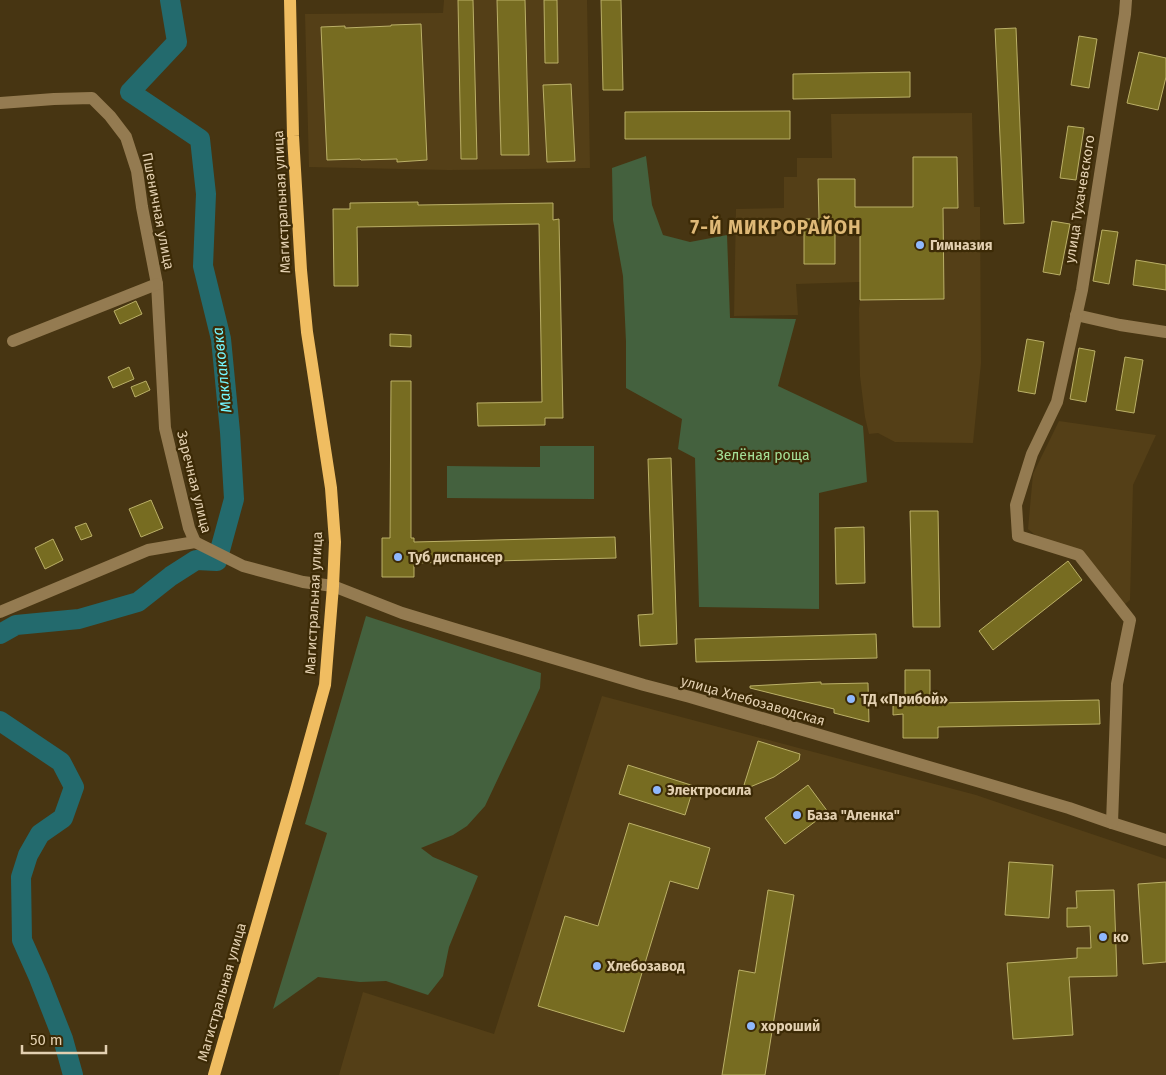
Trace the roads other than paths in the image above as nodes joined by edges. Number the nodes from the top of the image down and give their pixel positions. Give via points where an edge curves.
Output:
1 (290, 0) edge
2 (1126, 0) edge
3 (0, 103) edge
4 (157, 284) junction
5 (1076, 315) junction
6 (1166, 332) edge
7 (13, 341) dead end
8 (195, 542) junction
9 (333, 586) junction
10 (0, 612) edge
11 (1112, 824) junction
12 (1166, 840) edge
13 (214, 1075) edge

1 - 9 main road, Магистральная улица via 293,136 301,270 307,332 331,488 335,542
2 - 5 street, улица Тухачевского
3 - 4 street, Пшеничная улица via 92,98 110,116 126,137 137,171
4 - 7 street
4 - 8 street, Заречная улица via 165,428
5 - 6 street
5 - 11 street, улица Тухачевского via 1058,402 1032,454 1016,505 1018,536 1079,556 1130,620 1117,684
8 - 9 street, улица Хлебозаводская via 243,566 303,582
8 - 10 street, Заречная улица via 148,550
9 - 11 street, улица Хлебозаводская via 458,630 1070,808
9 - 13 main road, Магистральная улица via 325,685
11 - 12 street, улица Хлебозаводская

